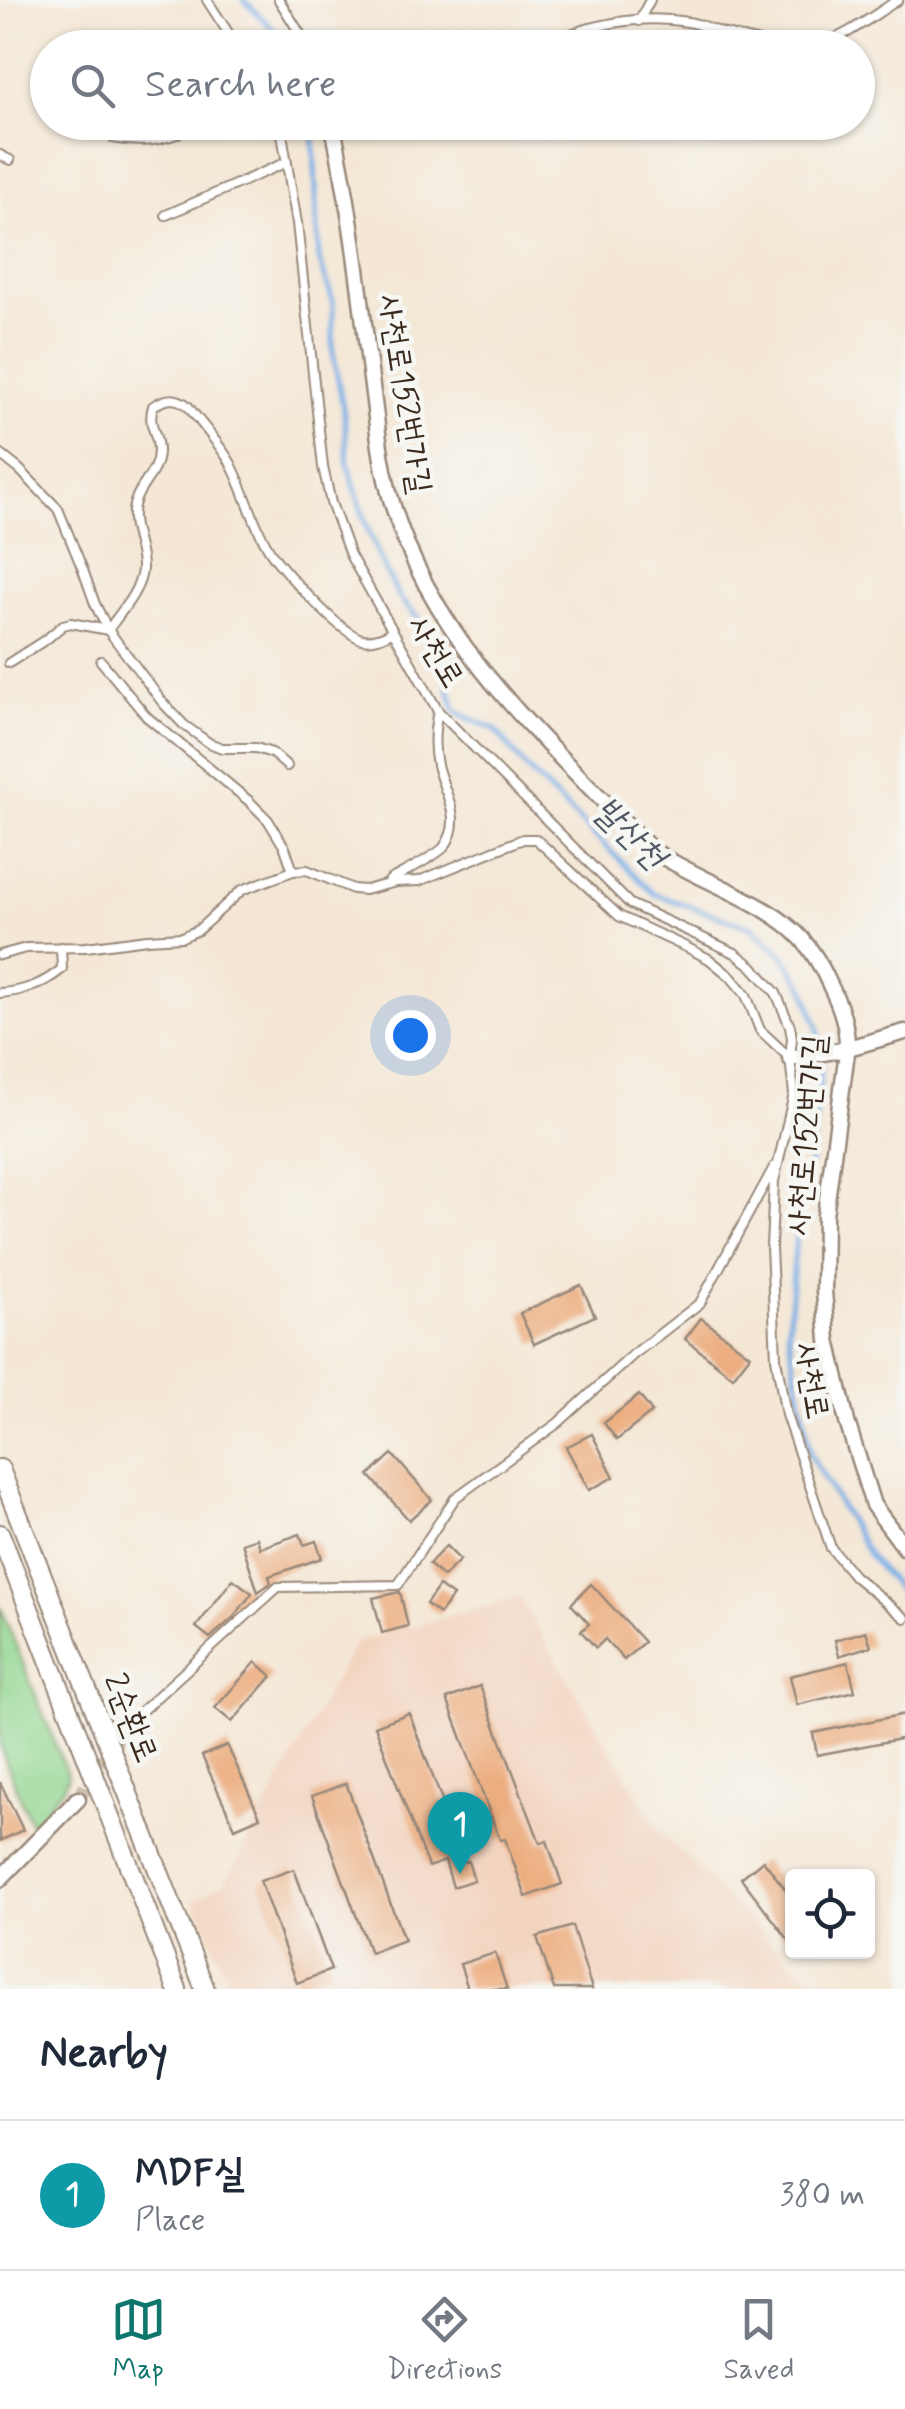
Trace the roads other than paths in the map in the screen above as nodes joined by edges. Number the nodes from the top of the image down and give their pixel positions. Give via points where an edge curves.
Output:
1 (206, 0) edge
2 (279, 0) edge
3 (650, 0) edge
4 (898, 0) edge
5 (639, 21) junction
6 (226, 30) edge
7 (298, 30) edge
8 (582, 30) edge
9 (714, 30) edge
10 (850, 30) edge
11 (132, 140) edge
12 (158, 140) edge
13 (283, 140) edge
14 (337, 140) edge
15 (0, 155) edge
16 (10, 160) dead end
17 (287, 162) junction
18 (166, 215) dead end
19 (0, 454) edge
20 (108, 630) junction
21 (392, 632) junction
22 (101, 661) dead end
23 (9, 663) dead end
24 (438, 710) junction
25 (287, 766) dead end
26 (294, 870) junction
27 (380, 886) junction
28 (61, 947) junction
29 (0, 955) edge
30 (0, 993) edge
31 (905, 1032) edge
32 (844, 1049) junction
33 (794, 1057) junction
34 (780, 1156) junction
35 (0, 1470) edge
36 (0, 1534) edge
37 (905, 1548) edge
38 (0, 1550) edge
39 (905, 1618) edge
40 (38, 1630) junction
41 (127, 1724) tunnel mouth
42 (78, 1799) tunnel mouth
43 (0, 1879) edge
44 (177, 1989) edge
45 (206, 1989) edge

1 - 6 lane
2 - 7 lane
3 - 5 lane
4 - 10 lane
5 - 8 lane
5 - 9 lane via 690,22
11 - 12 lane
13 - 17 lane, 사천로
14 - 32 street, 사천로152번가길 via 384,470 420,576 499,692 650,848 766,910 801,938 838,1002 848,1031
15 - 16 lane
17 - 18 lane
17 - 21 lane, 사천로 via 323,468 350,555
19 - 20 lane via 58,509
20 - 21 lane via 142,568 133,517 158,454 153,406 174,399 188,406 222,449 284,570 357,638
20 - 23 lane via 63,625
20 - 25 lane via 146,683 209,743 256,748
21 - 24 lane, 사천로
22 - 26 lane via 147,717 268,820
24 - 27 lane via 435,750 453,825 443,850
24 - 33 lane, 사천로 via 630,904 752,966 776,993
26 - 27 lane via 353,889
26 - 28 lane via 242,890 182,938
27 - 33 lane via 419,881 536,839 619,916 730,976 746,994 760,1030
28 - 29 lane
28 - 30 lane via 62,969 44,983
31 - 32 street
32 - 33 street
32 - 37 street, 사천로152번가길 via 825,1215 828,1340 872,1506
33 - 34 lane, 사천로 via 794,1094
34 - 39 lane, 사천로 via 772,1247 776,1358 786,1414 831,1548
34 - 41 lane via 700,1303 558,1423 455,1498 398,1584 278,1587
35 - 45 street, 2순환로
36 - 40 street, 2순환로
38 - 40 street
40 - 44 street, 2순환로
42 - 43 street

